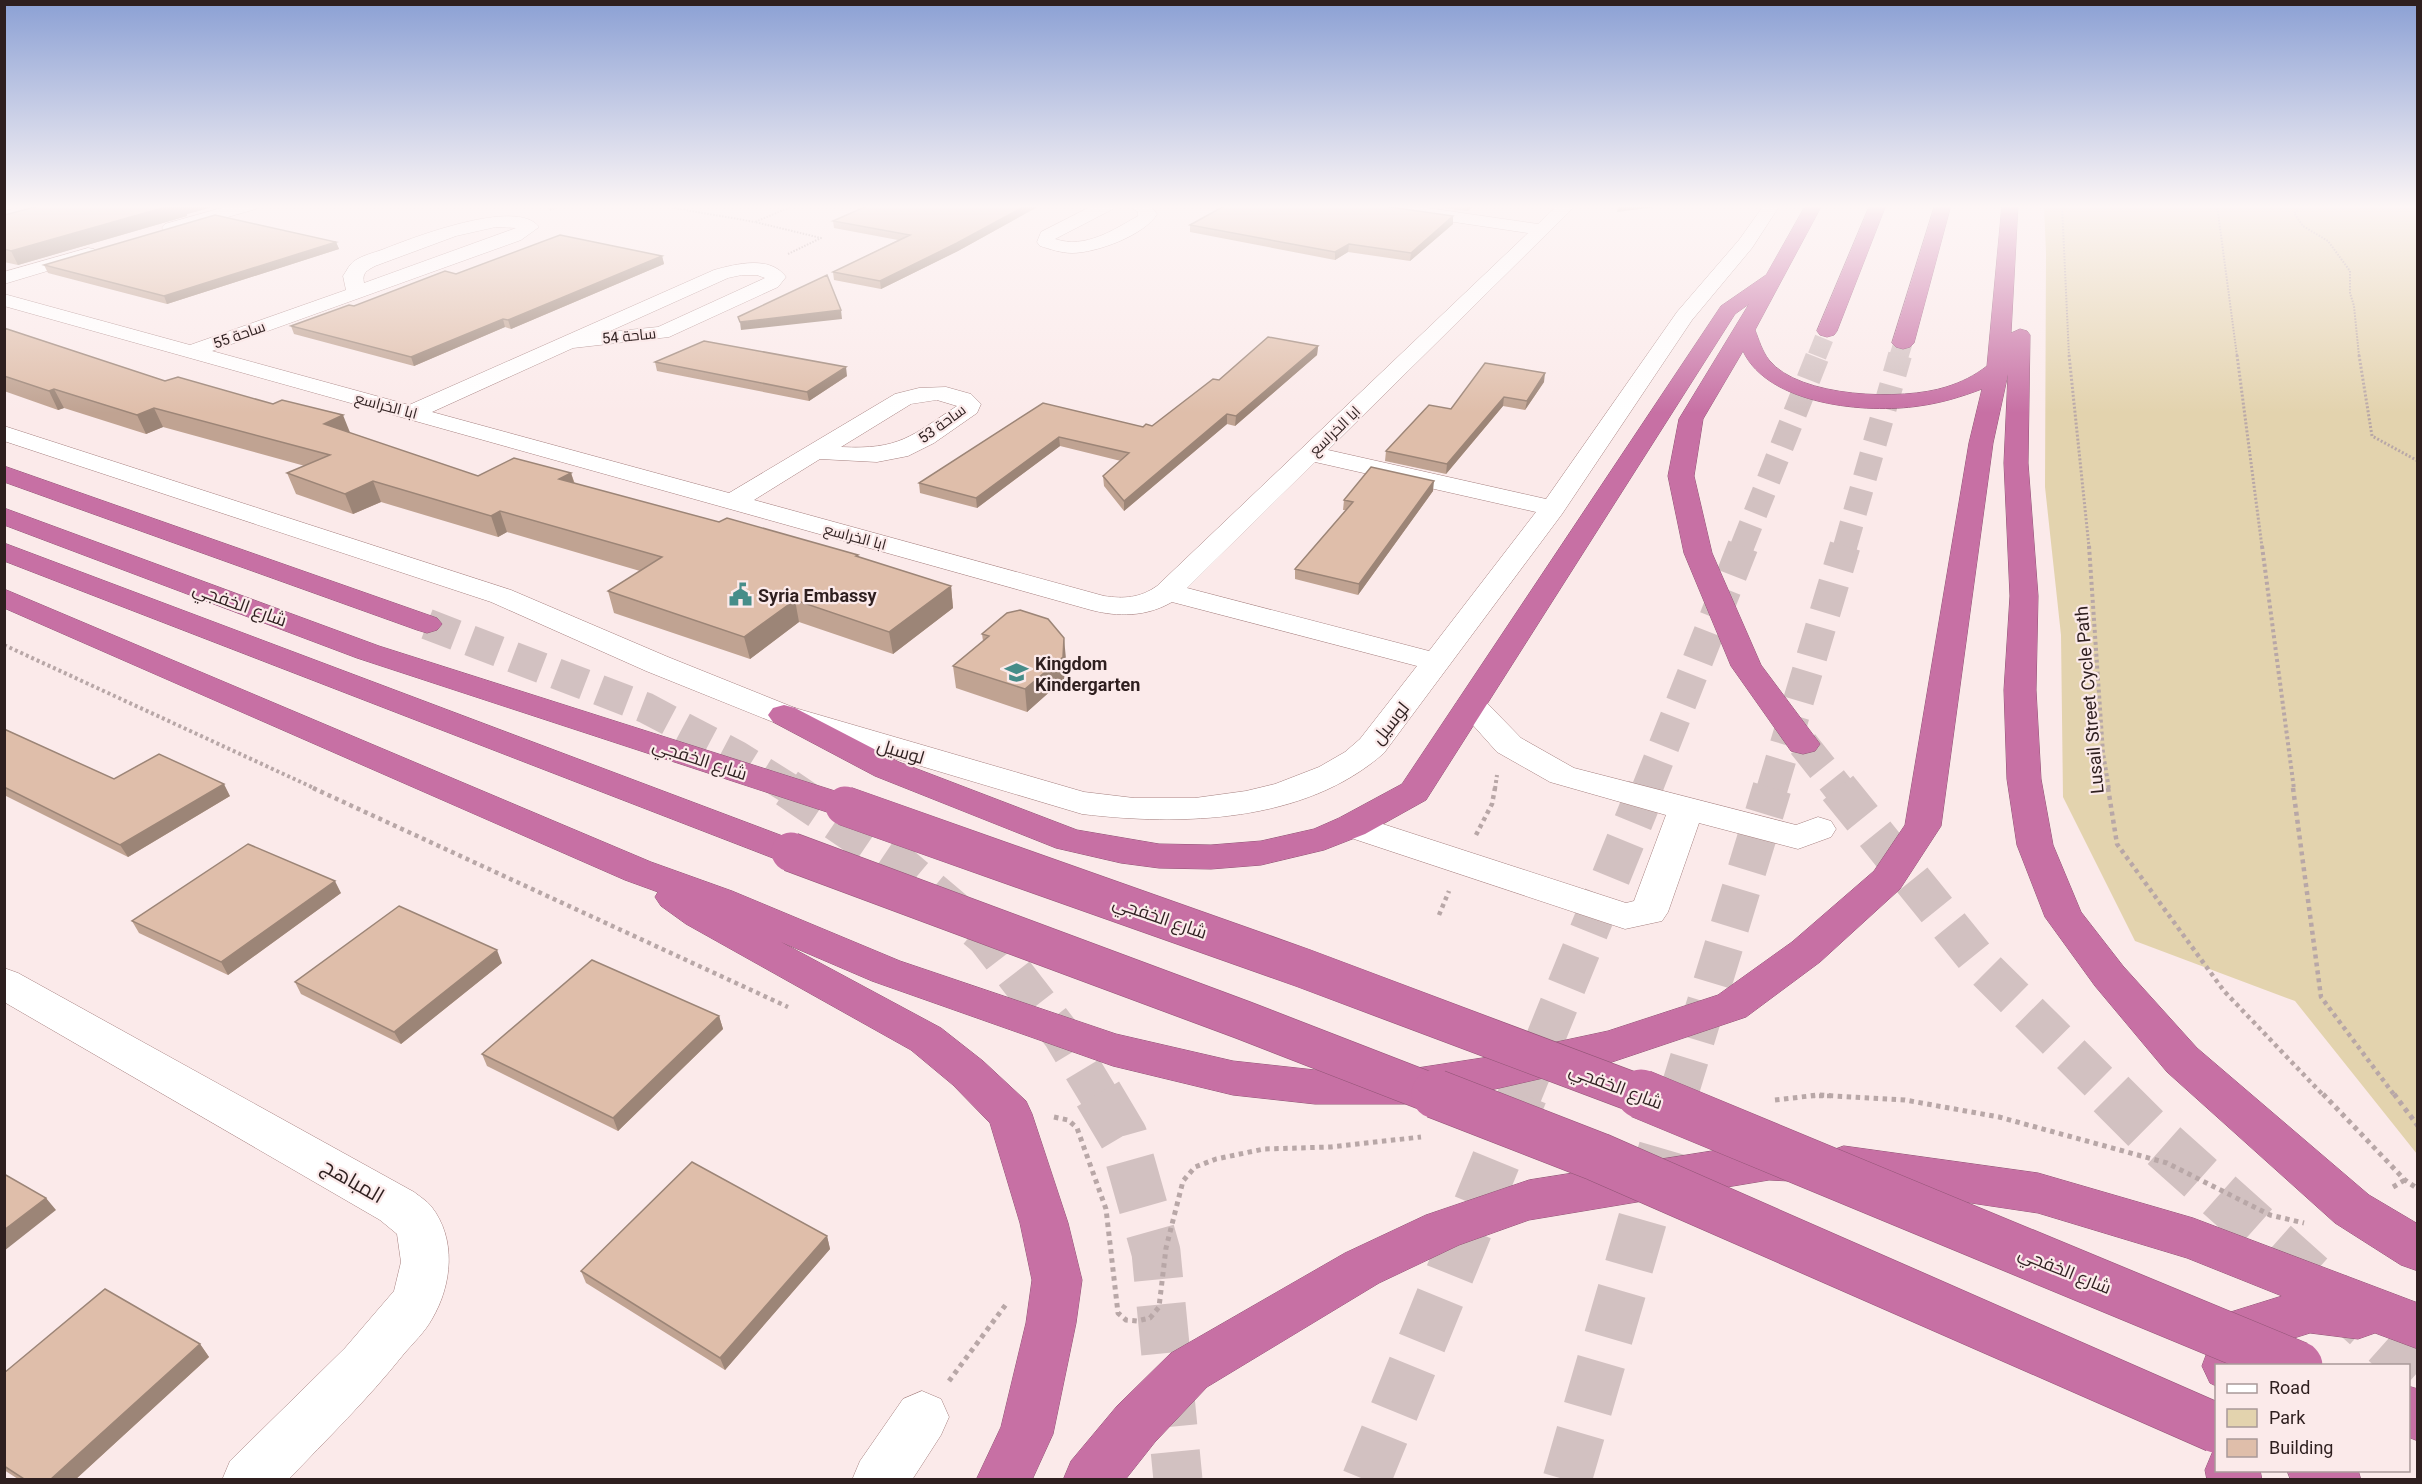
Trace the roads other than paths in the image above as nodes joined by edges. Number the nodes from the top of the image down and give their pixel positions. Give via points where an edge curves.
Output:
1 (354, 274) edge
2 (406, 274) edge
3 (720, 274) edge
4 (773, 274) edge
5 (1496, 274) edge
6 (1720, 274) edge
7 (1776, 274) edge
8 (1850, 274) edge
9 (1923, 274) edge
10 (2006, 274) edge
11 (1774, 278) junction
12 (2006, 280) junction
13 (356, 292) junction
14 (4, 300) edge
15 (1745, 330) junction
16 (1827, 331) tunnel mouth
17 (569, 342) junction
18 (1903, 342) tunnel mouth
19 (190, 352) junction
20 (1998, 369) junction
21 (410, 413) junction
22 (4, 433) edge
23 (818, 452) junction
24 (1311, 454) junction
25 (4, 473) edge
26 (731, 503) junction
27 (1553, 508) junction
28 (4, 516) edge
29 (4, 551) edge
30 (1167, 592) junction
31 (4, 597) edge
32 (427, 624) tunnel mouth
33 (1437, 662) junction
34 (1471, 705) junction
35 (784, 715) junction
36 (1803, 744) tunnel mouth
37 (1686, 809) junction
38 (1352, 826) junction
39 (1818, 829) dead end
40 (638, 871) junction
41 (4, 983) edge
42 (2418, 1250) edge
43 (2414, 1325) edge
44 (2228, 1364) edge
45 (2296, 1364) edge
46 (922, 1417) road end
47 (2215, 1427) edge
48 (2318, 1472) edge
49 (249, 1479) edge
50 (879, 1479) edge
51 (1003, 1479) edge
52 (1090, 1479) edge
53 (2334, 1479) edge

1 - 13 street, ساحة 55
2 - 13 street, ساحة 55
3 - 17 street, ساحة 54
4 - 17 street, ساحة 54 via 775,280 760,289 673,329
5 - 24 street, ابا الخراسع
6 - 27 street, لوسيل via 1684,316
7 - 11 highway
8 - 16 highway
9 - 18 highway
10 - 12 highway
11 - 15 highway
11 - 34 highway via 1728,310
12 - 20 highway
12 - 42 highway via 2020,314 2016,463 2024,596 2020,690 2025,779 2035,845 2064,917 2182,1060 2352,1209
13 - 19 street, ساحة 55
14 - 19 street, ابا الخراسع
15 - 20 highway via 1753,352 1766,370 1794,386 1848,399 1920,400 1981,382
15 - 36 highway via 1691,418 1681,476 1698,553 1746,666
17 - 21 street, ساحة 54
19 - 21 street, ابا الخراسع
20 - 40 highway via 1981,443 1923,825 1887,880 1806,951 1732,1006 1609,1047 1482,1075 1404,1087 1315,1087 1233,1078 1113,1050 886,971 719,900
21 - 26 street, ابا الخراسع
22 - 35 street via 501,596
23 - 23 street, ساحة 53 via 897,451 970,404 947,394 913,395
23 - 26 street, ساحة 53
24 - 27 street
24 - 30 street, ابا الخراسع
25 - 32 highway
26 - 30 street, ابا الخراسع via 1101,604 1137,606 1158,600
27 - 33 street, لوسيل
28 - 45 highway, شارع الخفجي, bridge via 369,652 845,806 1302,968 1618,1086
29 - 47 highway, شارع الخفجي, bridge via 1598,1157
30 - 33 street
31 - 40 highway
33 - 35 street, لوسيل via 1372,746 1357,759 1286,792 1195,809 1134,809 1082,803
34 - 37 street via 1509,746 1562,775
34 - 38 highway via 1414,792
35 - 38 highway via 886,768 1069,840 1120,851 1211,857 1260,853 1324,838
37 - 38 street via 1649,912 1626,916
37 - 39 street via 1798,837
40 - 51 highway via 700,915 926,1039 1010,1114 1044,1223 1057,1280 1026,1434
41 - 49 street, المباهج via 397,1206 414,1220 423,1236 424,1271 414,1304 363,1365
43 - 44 highway via 2310,1310 2239,1332
43 - 52 highway via 2193,1239 2038,1193 1856,1165 1769,1161 1529,1200 1443,1230 1362,1268 1189,1370
46 - 50 street
48 - 53 highway

